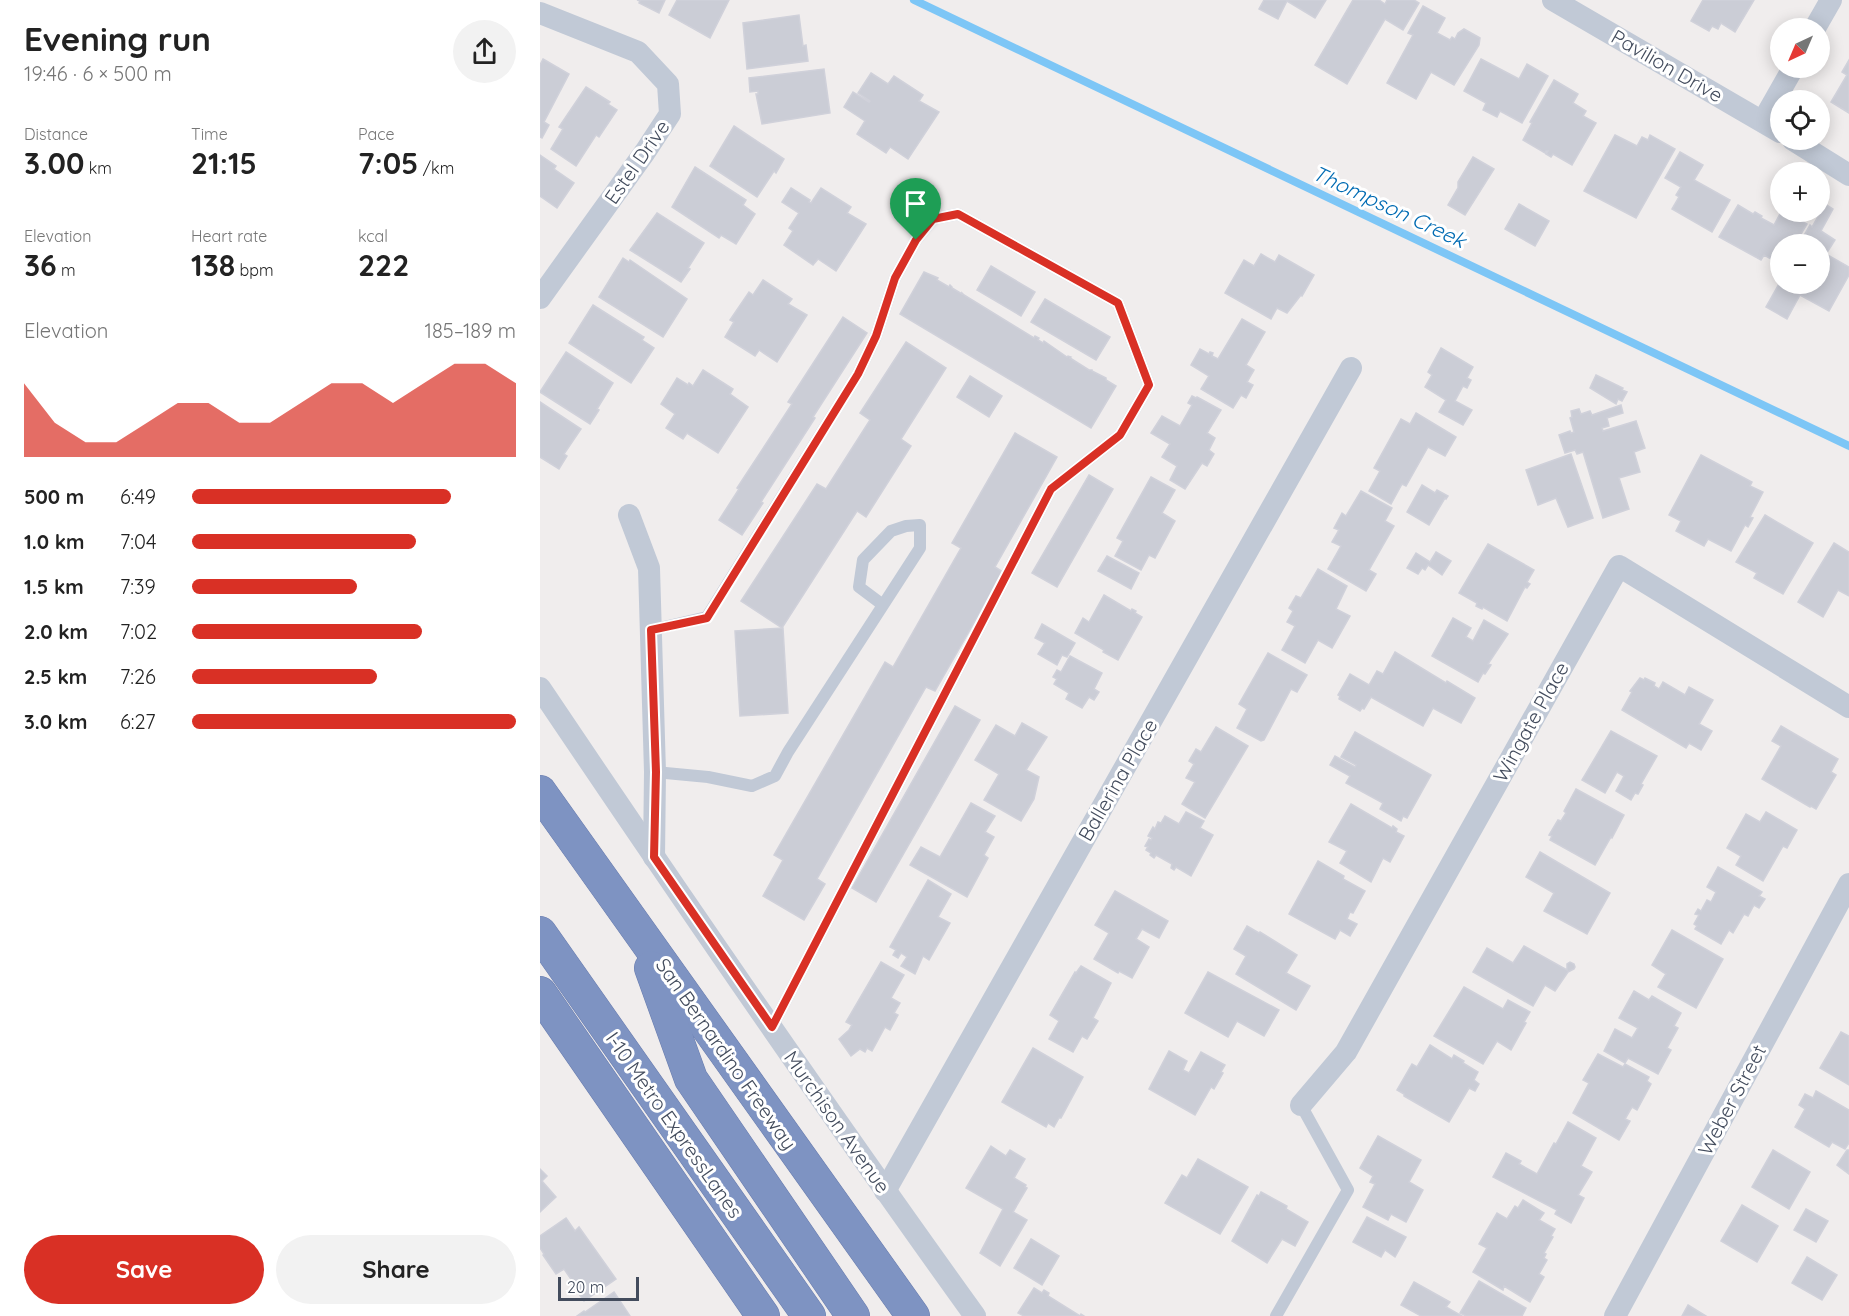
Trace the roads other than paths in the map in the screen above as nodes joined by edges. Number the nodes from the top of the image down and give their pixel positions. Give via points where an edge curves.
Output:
1 (1553, 0) edge
2 (1831, 0) edge
3 (540, 13) edge
4 (1821, 18) edge
5 (1770, 125) edge
6 (1809, 150) edge
7 (1849, 175) edge
8 (540, 298) edge
9 (1350, 368) dead end
10 (629, 515) dead end
11 (883, 605) junction
12 (651, 630) junction
13 (540, 688) edge
14 (1849, 707) edge
15 (656, 772) junction
16 (540, 792) edge
17 (654, 857) junction
18 (1848, 889) edge
19 (638, 929) junction
20 (540, 933) edge
21 (540, 993) edge
22 (772, 1027) junction
23 (1301, 1105) joint
24 (885, 1191) junction
25 (764, 1316) edge
26 (809, 1316) edge
27 (853, 1316) edge
28 (913, 1316) edge
29 (975, 1316) edge
30 (1276, 1316) edge
31 (1615, 1316) edge

1 - 5 street, Pavilion Drive
2 - 4 street
3 - 8 street, Estel Drive via 638,52 668,84 670,114
6 - 7 street
9 - 24 street, Ballerina Place
10 - 12 street via 649,568
11 - 11 lane via 920,548 920,525 891,531 862,560 859,587
11 - 15 lane via 775,776 752,786
12 - 15 street
12 - 22 lane via 707,618 858,374 876,336 895,278 933,219 958,214 1118,303 1149,385 1120,435 1051,489
13 - 17 street, Murchison Avenue
14 - 23 street, Wingate Place via 1619,566 1346,1052
15 - 17 street
16 - 19 highway, San Bernardino Freeway
17 - 22 street, Murchison Avenue
18 - 31 street, Weber Street
19 - 27 highway, I-10 Metro ExpressLanes via 691,1079
19 - 28 highway, San Bernardino Freeway
20 - 26 highway, I-10 Metro ExpressLanes
21 - 25 highway
22 - 24 street, Murchison Avenue
23 - 30 lane via 1348,1190
24 - 29 street, Murchison Avenue

